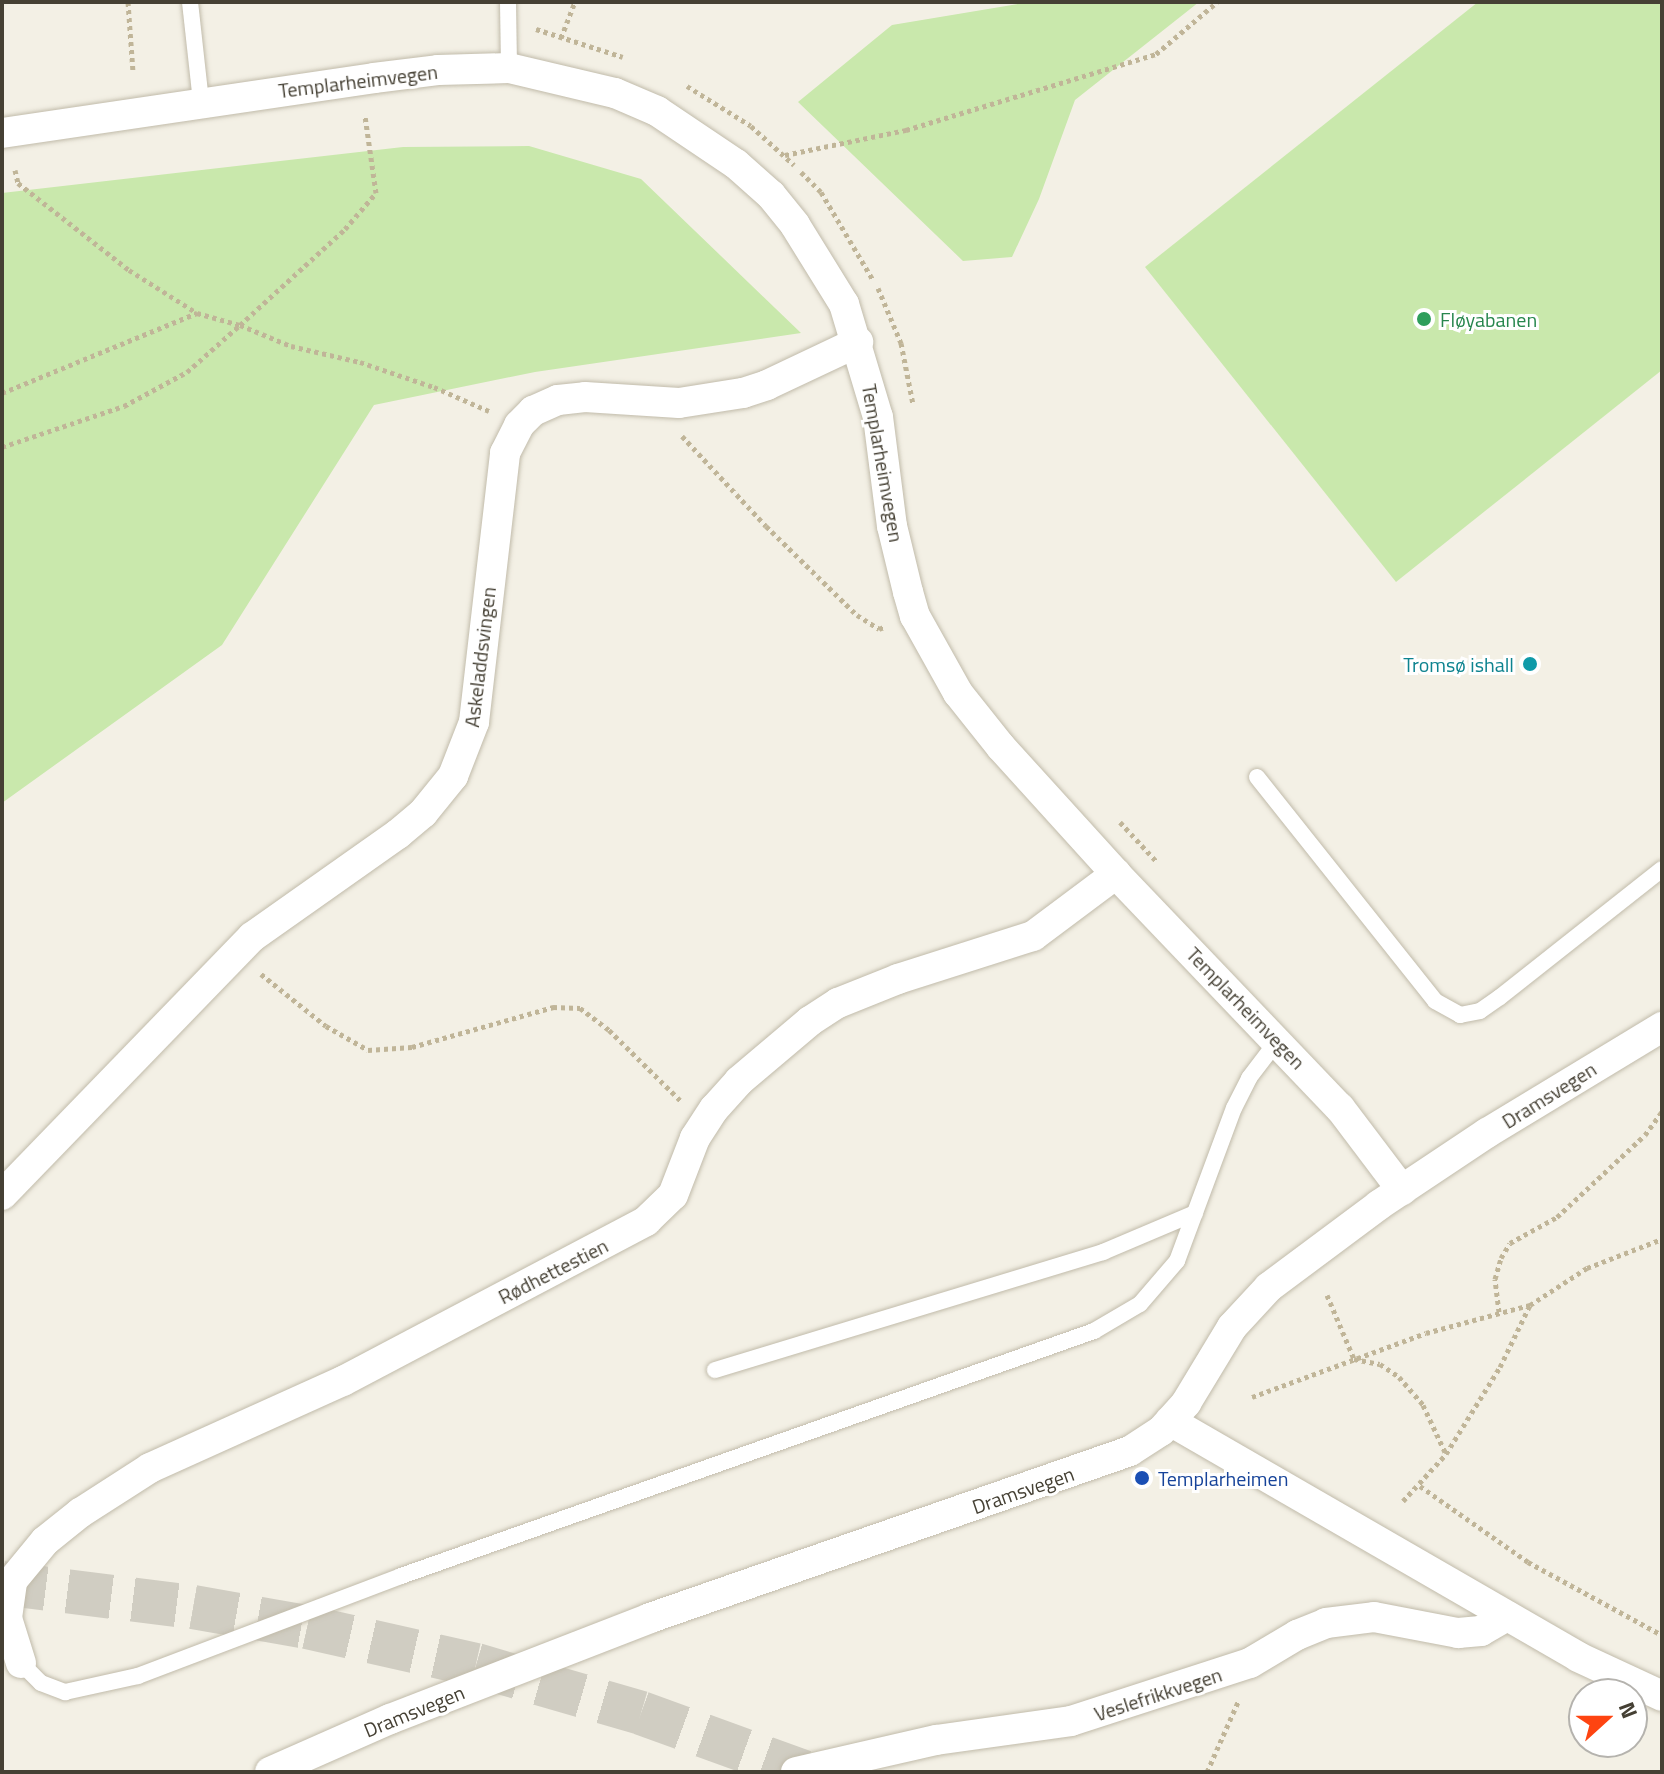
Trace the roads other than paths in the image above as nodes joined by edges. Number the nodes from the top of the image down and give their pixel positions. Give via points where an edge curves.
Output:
1 (190, 2) edge
2 (508, 2) edge
3 (509, 68) junction
4 (201, 102) junction
5 (2, 133) edge
6 (858, 342) junction
7 (1257, 777) dead end
8 (1662, 869) edge
9 (1116, 874) junction
10 (1662, 1027) edge
11 (1278, 1040) junction
12 (1402, 1190) junction
13 (2, 1195) edge
14 (1195, 1213) junction
15 (715, 1370) dead end
16 (1170, 1421) junction
17 (1507, 1616) junction
18 (21, 1663) joint
19 (1662, 1696) edge
20 (270, 1772) edge
21 (796, 1772) edge

1 - 4 lane
2 - 3 lane
3 - 4 street, Templarheimvegen via 438,70
3 - 6 street, Templarheimvegen via 629,99 657,111 736,164 771,195 812,247
4 - 5 street, Templarheimvegen
6 - 9 street, Templarheimvegen via 878,417 892,526 915,616 966,704
6 - 13 street, Askeladdsvingen via 743,393 652,403 585,397 558,400 533,411 505,453 474,722 453,776 398,834 284,912 237,952
7 - 8 lane via 1435,1001 1460,1015 1480,1011 1500,997
9 - 11 street, Templarheimvegen
9 - 18 street, Rødhettestien via 1033,936 838,1003 774,1049 704,1124 673,1195 646,1221 343,1381 150,1468 80,1513 45,1541 12,1581 7,1618
10 - 12 street, Dramsvegen
11 - 12 street, Templarheimvegen via 1340,1108
11 - 14 lane via 1234,1108
12 - 16 street, Dramsvegen via 1269,1287 1232,1327
14 - 15 lane via 1103,1252
14 - 18 lane via 1177,1261 1140,1304 1094,1331 401,1576 127,1679 65,1692 41,1683
16 - 17 street
16 - 20 street, Dramsvegen via 1116,1457 650,1618 390,1719
17 - 19 street
17 - 21 street, Veslefrikkvegen via 1481,1631 1458,1633 1374,1617 1326,1623 1250,1663 1071,1721 936,1740

